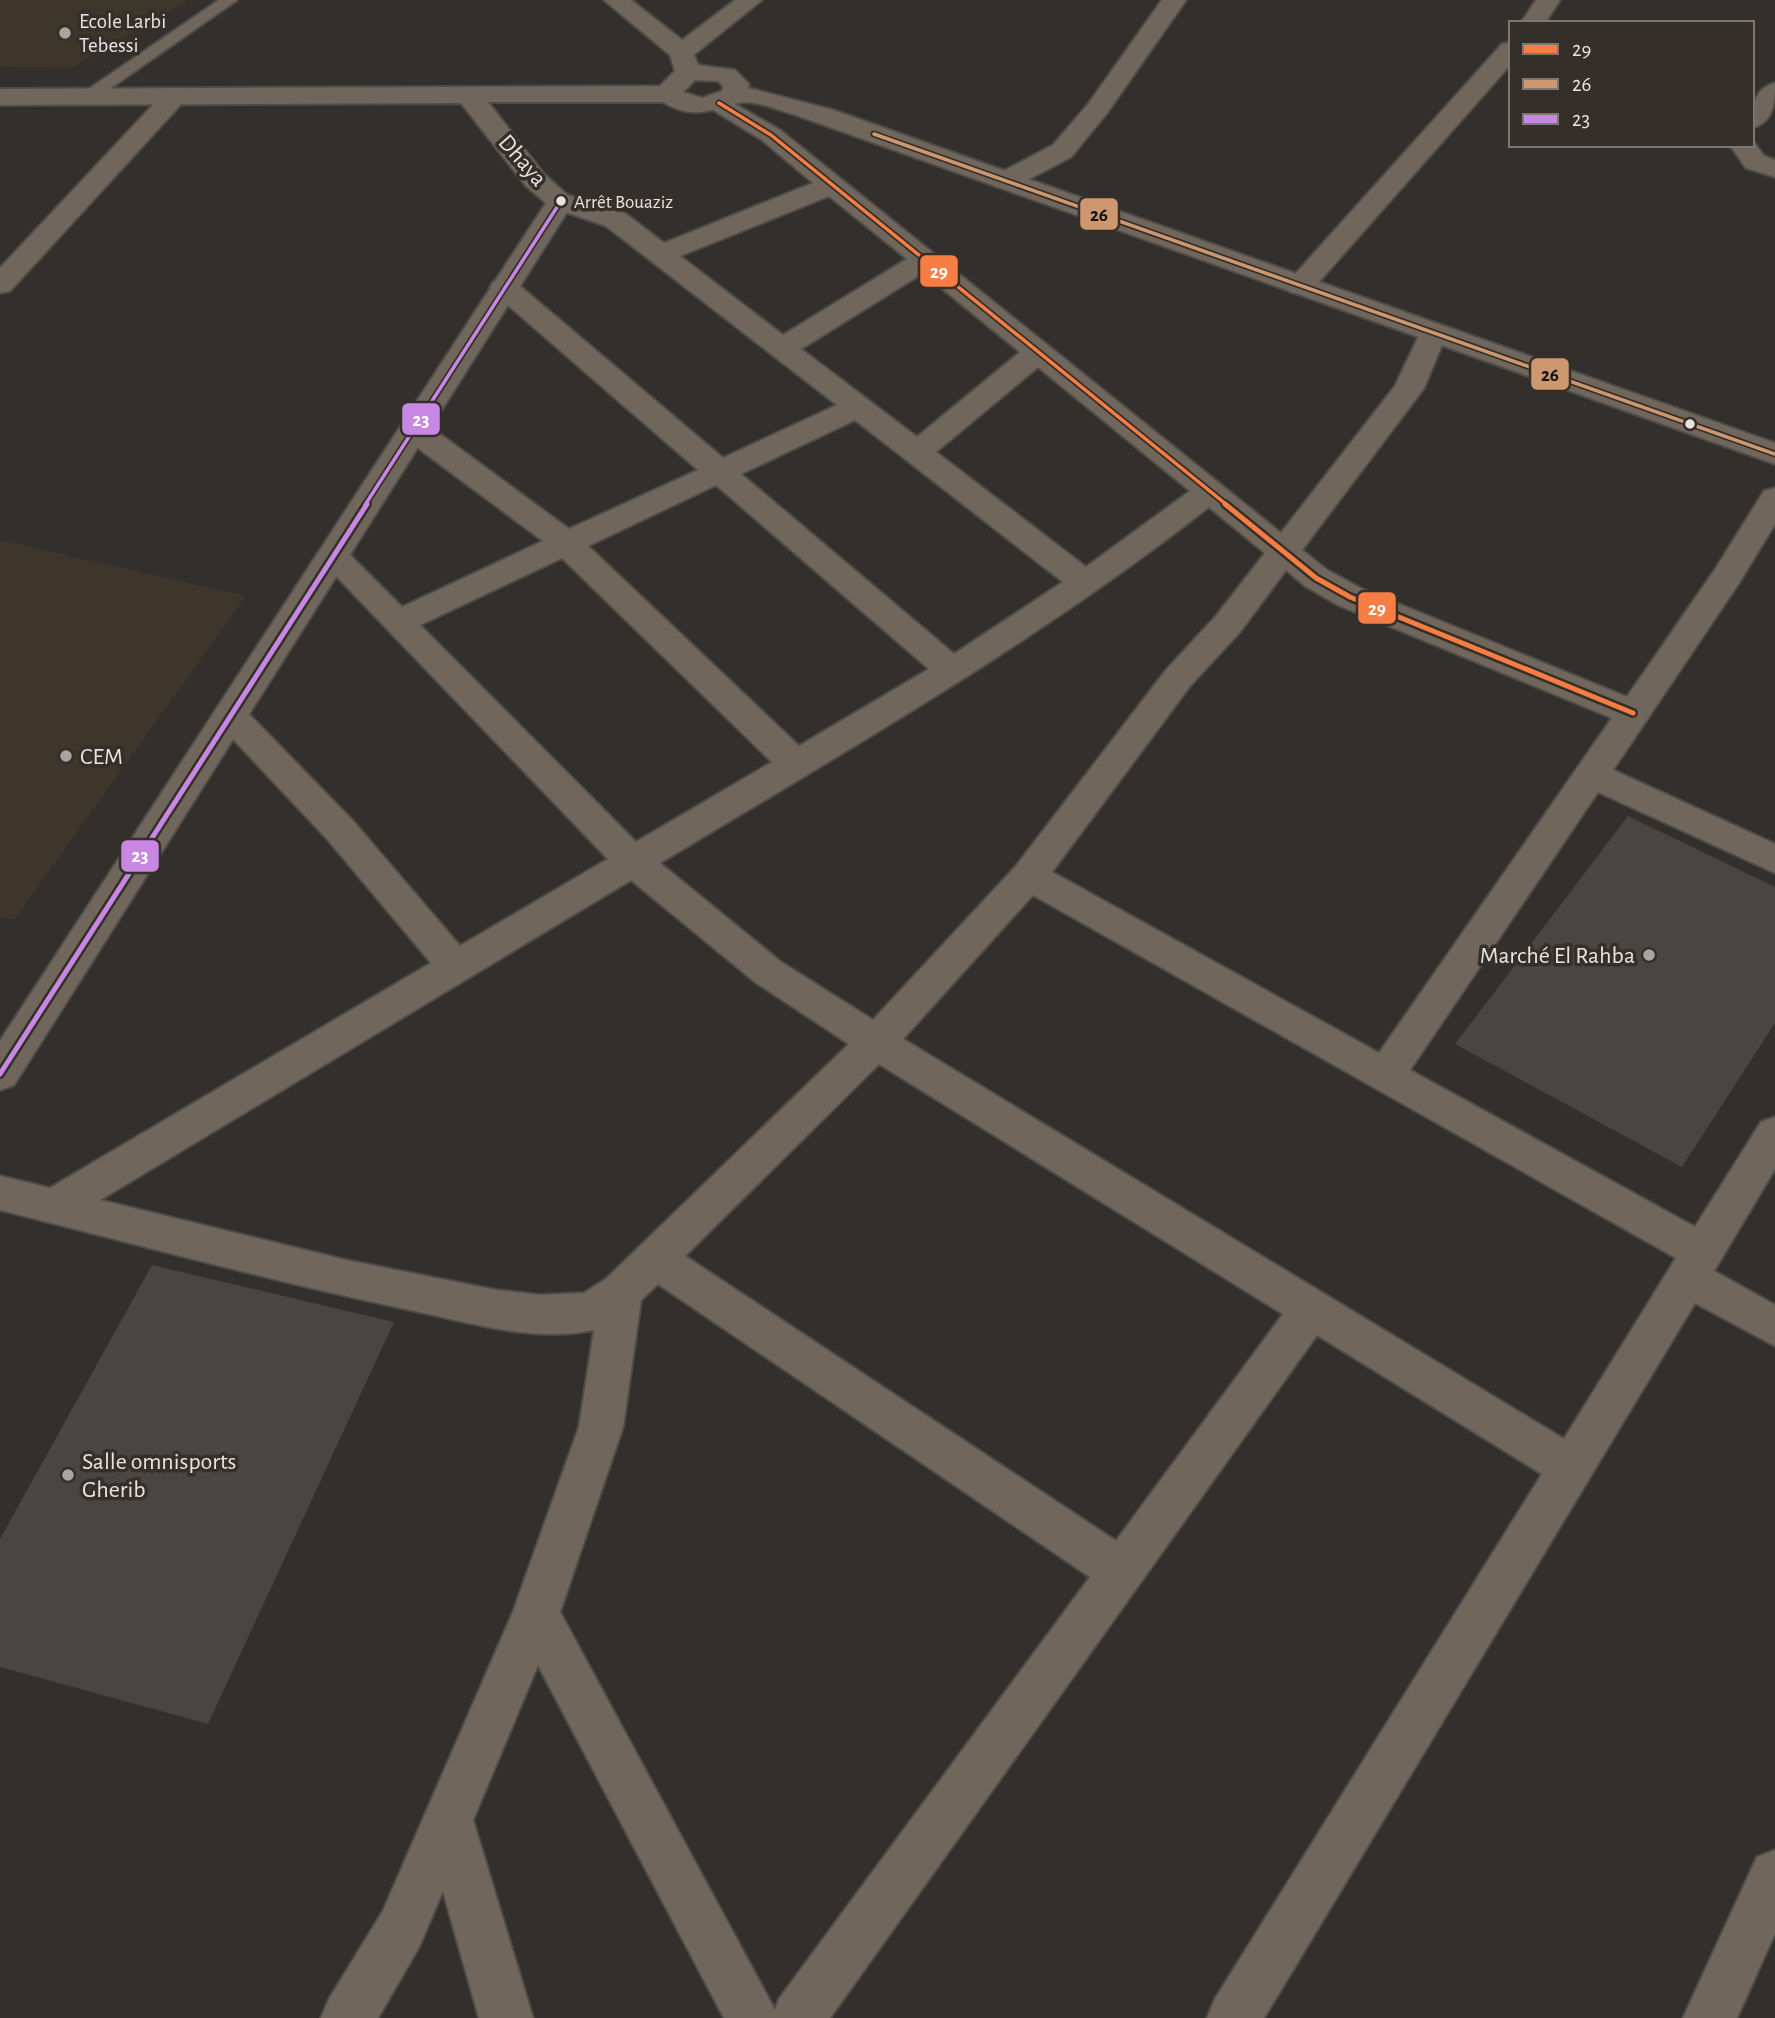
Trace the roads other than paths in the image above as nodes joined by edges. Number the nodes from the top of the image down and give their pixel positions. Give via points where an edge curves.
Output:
1 (229, 0) edge
2 (616, 0) edge
3 (750, 0) edge
4 (1174, 0) edge
5 (1548, 0) edge
6 (1534, 21) edge
7 (1509, 51) edge
8 (685, 63) junction
9 (1775, 91) edge
10 (468, 94) junction
11 (669, 94) junction
12 (89, 96) junction
13 (175, 96) junction
14 (0, 97) edge
15 (726, 99) junction
16 (1754, 117) edge
17 (1744, 147) edge
18 (1775, 169) edge
19 (1005, 181) junction
20 (831, 185) junction
21 (561, 201) junction
22 (661, 254) junction
23 (926, 260) junction
24 (0, 285) edge
25 (1300, 286) junction
26 (504, 287) junction
27 (1433, 333) junction
28 (783, 348) junction
29 (1038, 352) junction
30 (858, 407) junction
31 (414, 430) junction
32 (915, 454) junction
33 (1775, 454) edge
34 (717, 470) junction
35 (1210, 491) junction
36 (1775, 498) edge
37 (565, 542) junction
38 (1281, 550) junction
39 (333, 556) junction
40 (1085, 582) junction
41 (398, 621) junction
42 (952, 671) junction
43 (1633, 713) junction
44 (230, 715) junction
45 (796, 764) junction
46 (1591, 774) junction
47 (1775, 859) edge
48 (632, 860) junction
49 (1029, 876) junction
50 (455, 966) junction
51 (876, 1042) junction
52 (0, 1073) edge
53 (1386, 1074) junction
54 (1775, 1134) edge
55 (0, 1193) edge
56 (55, 1206) junction
57 (655, 1259) junction
58 (1695, 1264) junction
59 (621, 1292) junction
60 (1311, 1309) junction
61 (1775, 1327) edge
62 (1570, 1467) junction
63 (1121, 1571) junction
64 (536, 1614) junction
65 (448, 1820) junction
66 (1773, 1885) edge
67 (348, 2018) edge
68 (506, 2018) edge
69 (752, 2018) edge
70 (798, 2018) edge
71 (1234, 2018) edge
72 (1710, 2018) edge

1 - 12 lane
2 - 8 street
3 - 8 street
4 - 19 street via 1062,151
5 - 6 street
7 - 25 street
8 - 11 street
8 - 15 street via 726,75 736,84
9 - 16 street
10 - 11 street, Dhaya
10 - 13 street, Dhaya
10 - 21 street, Dhaya via 535,180
11 - 15 street, Dhaya via 688,104
12 - 13 street, Dhaya
12 - 14 street, Dhaya
13 - 24 street
15 - 19 street, Dhaya via 789,103
15 - 20 street
17 - 18 street via 1755,162
19 - 25 street, Dhaya
20 - 22 street
20 - 23 street
21 - 22 street via 616,220
21 - 26 street, Dhaya
22 - 28 street
23 - 28 street
23 - 29 street
25 - 27 street, Dhaya
26 - 31 street, Dhaya
26 - 34 street
27 - 33 street, Dhaya
27 - 38 street via 1409,388
28 - 30 street
29 - 32 street
29 - 35 street
30 - 32 street
30 - 34 street
31 - 37 street
31 - 39 street, Dhaya
32 - 40 street
34 - 37 street
34 - 42 street
35 - 38 street
35 - 40 street
36 - 43 street
37 - 41 street
37 - 45 street
38 - 43 street via 1315,578 1350,597
38 - 49 street
39 - 41 street
39 - 44 street, Dhaya
40 - 42 street
41 - 48 street
42 - 45 street
43 - 46 street
44 - 50 street via 341,831
44 - 52 street, Dhaya
45 - 48 street
46 - 47 street
46 - 53 street
48 - 50 street
48 - 51 street via 768,972
49 - 51 street
49 - 53 street
50 - 56 street
51 - 57 street
51 - 60 street
53 - 58 street
54 - 58 street
55 - 56 street
56 - 59 street via 346,1278 496,1309 541,1314 591,1312
57 - 59 street
57 - 63 street
58 - 61 street
58 - 62 street
59 - 64 street via 601,1427
60 - 62 street
60 - 63 street
62 - 71 street
63 - 70 street
64 - 65 street
64 - 69 street
65 - 67 street via 401,1929
65 - 68 street
66 - 72 street

